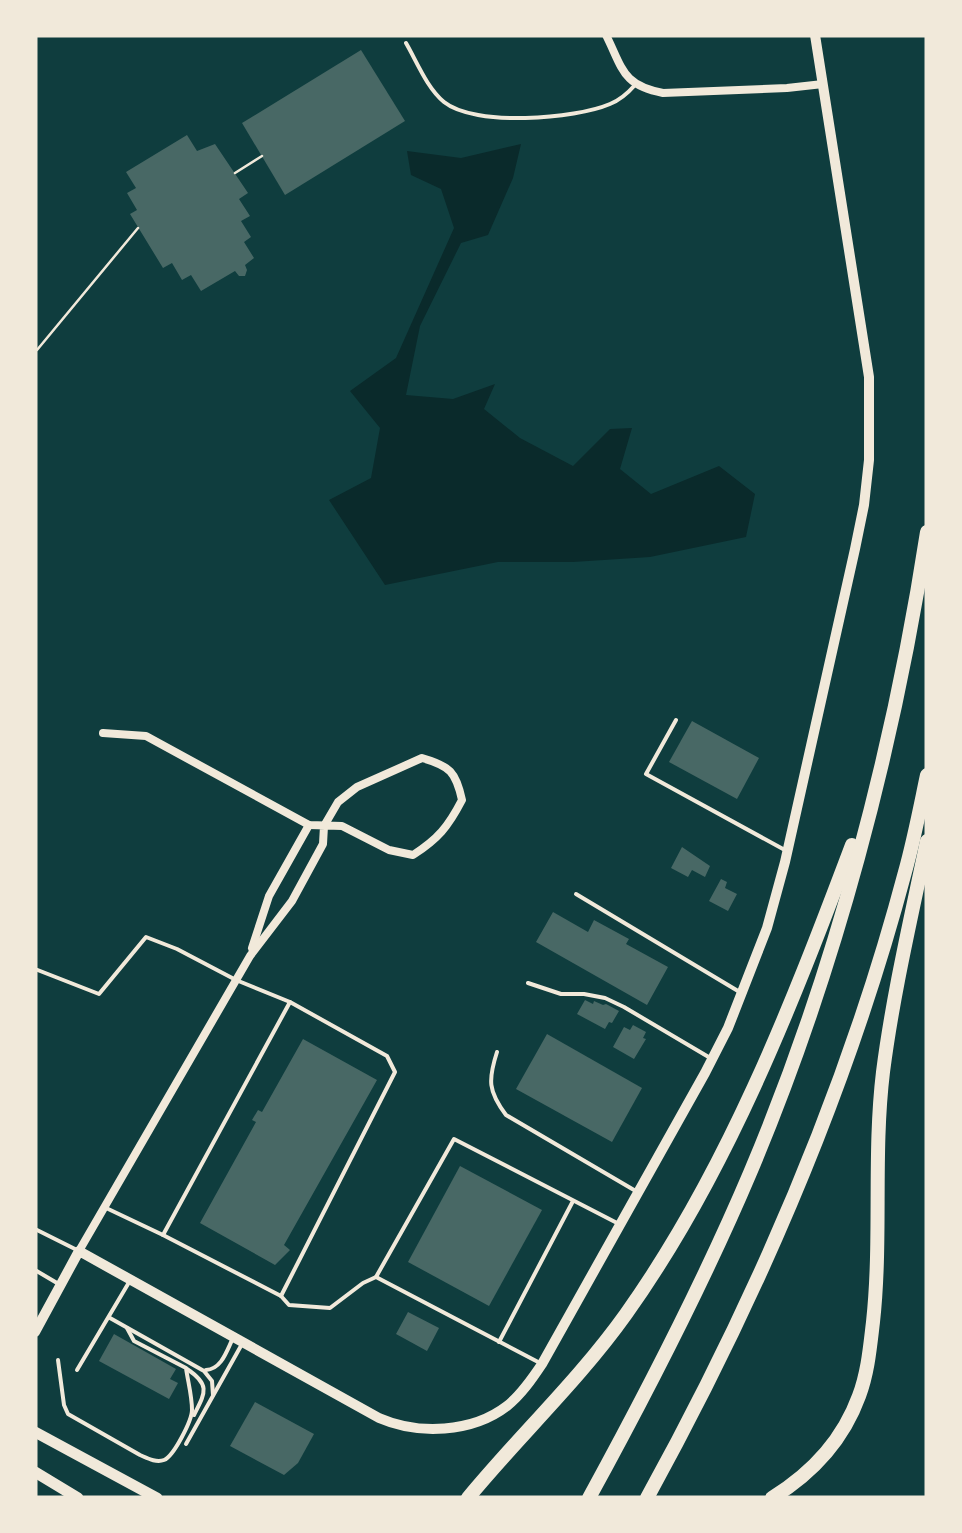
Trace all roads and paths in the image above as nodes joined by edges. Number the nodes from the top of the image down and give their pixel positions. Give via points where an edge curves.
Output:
1 (606, 35) edge
2 (815, 35) edge
3 (406, 43) dead end
4 (822, 84) junction
5 (635, 85) junction
6 (262, 156) dead end
7 (235, 173) dead end
8 (138, 228) dead end
9 (35, 349) edge
10 (927, 532) edge
11 (676, 720) dead end
12 (103, 733) dead end
13 (927, 776) edge
14 (877, 779) junction
15 (308, 825) junction
16 (324, 826) junction
17 (927, 841) edge
18 (788, 852) junction
19 (576, 894) dead end
20 (250, 956) junction
21 (35, 968) edge
22 (236, 980) junction
23 (528, 984) dead end
24 (742, 994) junction
25 (290, 1002) junction
26 (497, 1052) dead end
27 (712, 1060) junction
28 (638, 1192) junction
29 (573, 1201) junction
30 (104, 1207) junction
31 (620, 1225) junction
32 (35, 1229) edge
33 (163, 1235) junction
34 (79, 1251) junction
35 (35, 1270) edge
36 (376, 1277) junction
37 (131, 1280) junction
38 (60, 1284) junction
39 (281, 1296) junction
40 (110, 1318) junction
41 (127, 1328) junction
42 (35, 1332) edge
43 (238, 1341) junction
44 (499, 1342) junction
45 (58, 1360) dead end
46 (542, 1364) junction
47 (186, 1368) junction
48 (78, 1370) dead end
49 (204, 1371) junction
50 (213, 1394) junction
51 (191, 1419) junction
52 (35, 1432) edge
53 (186, 1444) dead end
54 (35, 1472) edge
55 (78, 1498) edge
56 (157, 1498) edge
57 (464, 1498) edge
58 (588, 1498) edge
59 (647, 1498) edge
60 (772, 1498) edge

1 - 5 street
2 - 4 street
3 - 5 lane via 435,94 481,115 582,111 609,104
4 - 5 street via 663,93
4 - 18 street via 869,378 870,441 856,549
6 - 7 path
8 - 9 path
10 - 14 highway
11 - 18 lane via 646,774
12 - 15 street via 146,736
13 - 59 highway via 886,937 816,1141 755,1287
14 - 57 highway via 754,1086 699,1198 596,1354
14 - 58 highway via 815,994 751,1170 671,1345
15 - 16 street
15 - 20 street via 270,896
16 - 16 street via 342,826 413,856 447,828 462,800 458,782 445,765 422,758 357,787
16 - 20 street via 323,844 292,900
17 - 60 highway via 883,1072 868,1363 858,1398 822,1459
18 - 24 street
19 - 24 lane
20 - 22 street
21 - 22 lane via 99,994 146,937
22 - 25 lane
22 - 30 street
23 - 27 lane via 605,998
24 - 27 street
25 - 33 lane
25 - 39 lane via 387,1056 395,1072
26 - 28 lane via 490,1074 493,1097 506,1115
27 - 28 street
28 - 31 street
29 - 31 lane
29 - 36 lane via 454,1140
29 - 44 lane
30 - 33 lane
30 - 34 street
31 - 46 street
32 - 34 lane
33 - 39 lane
34 - 37 street
34 - 38 street
35 - 38 lane
36 - 39 lane via 330,1308 289,1305
36 - 44 lane
37 - 40 lane
37 - 43 street
38 - 42 street
40 - 41 lane
40 - 48 lane
41 - 47 lane via 134,1341
41 - 49 lane
43 - 46 street via 379,1418 426,1429 452,1428 506,1407
43 - 49 lane via 218,1366
43 - 50 lane
44 - 46 lane
45 - 51 lane via 68,1414 152,1461 170,1455
47 - 51 lane
47 - 51 lane via 199,1376 204,1392
49 - 50 lane
50 - 53 lane
52 - 56 main road
54 - 55 main road

